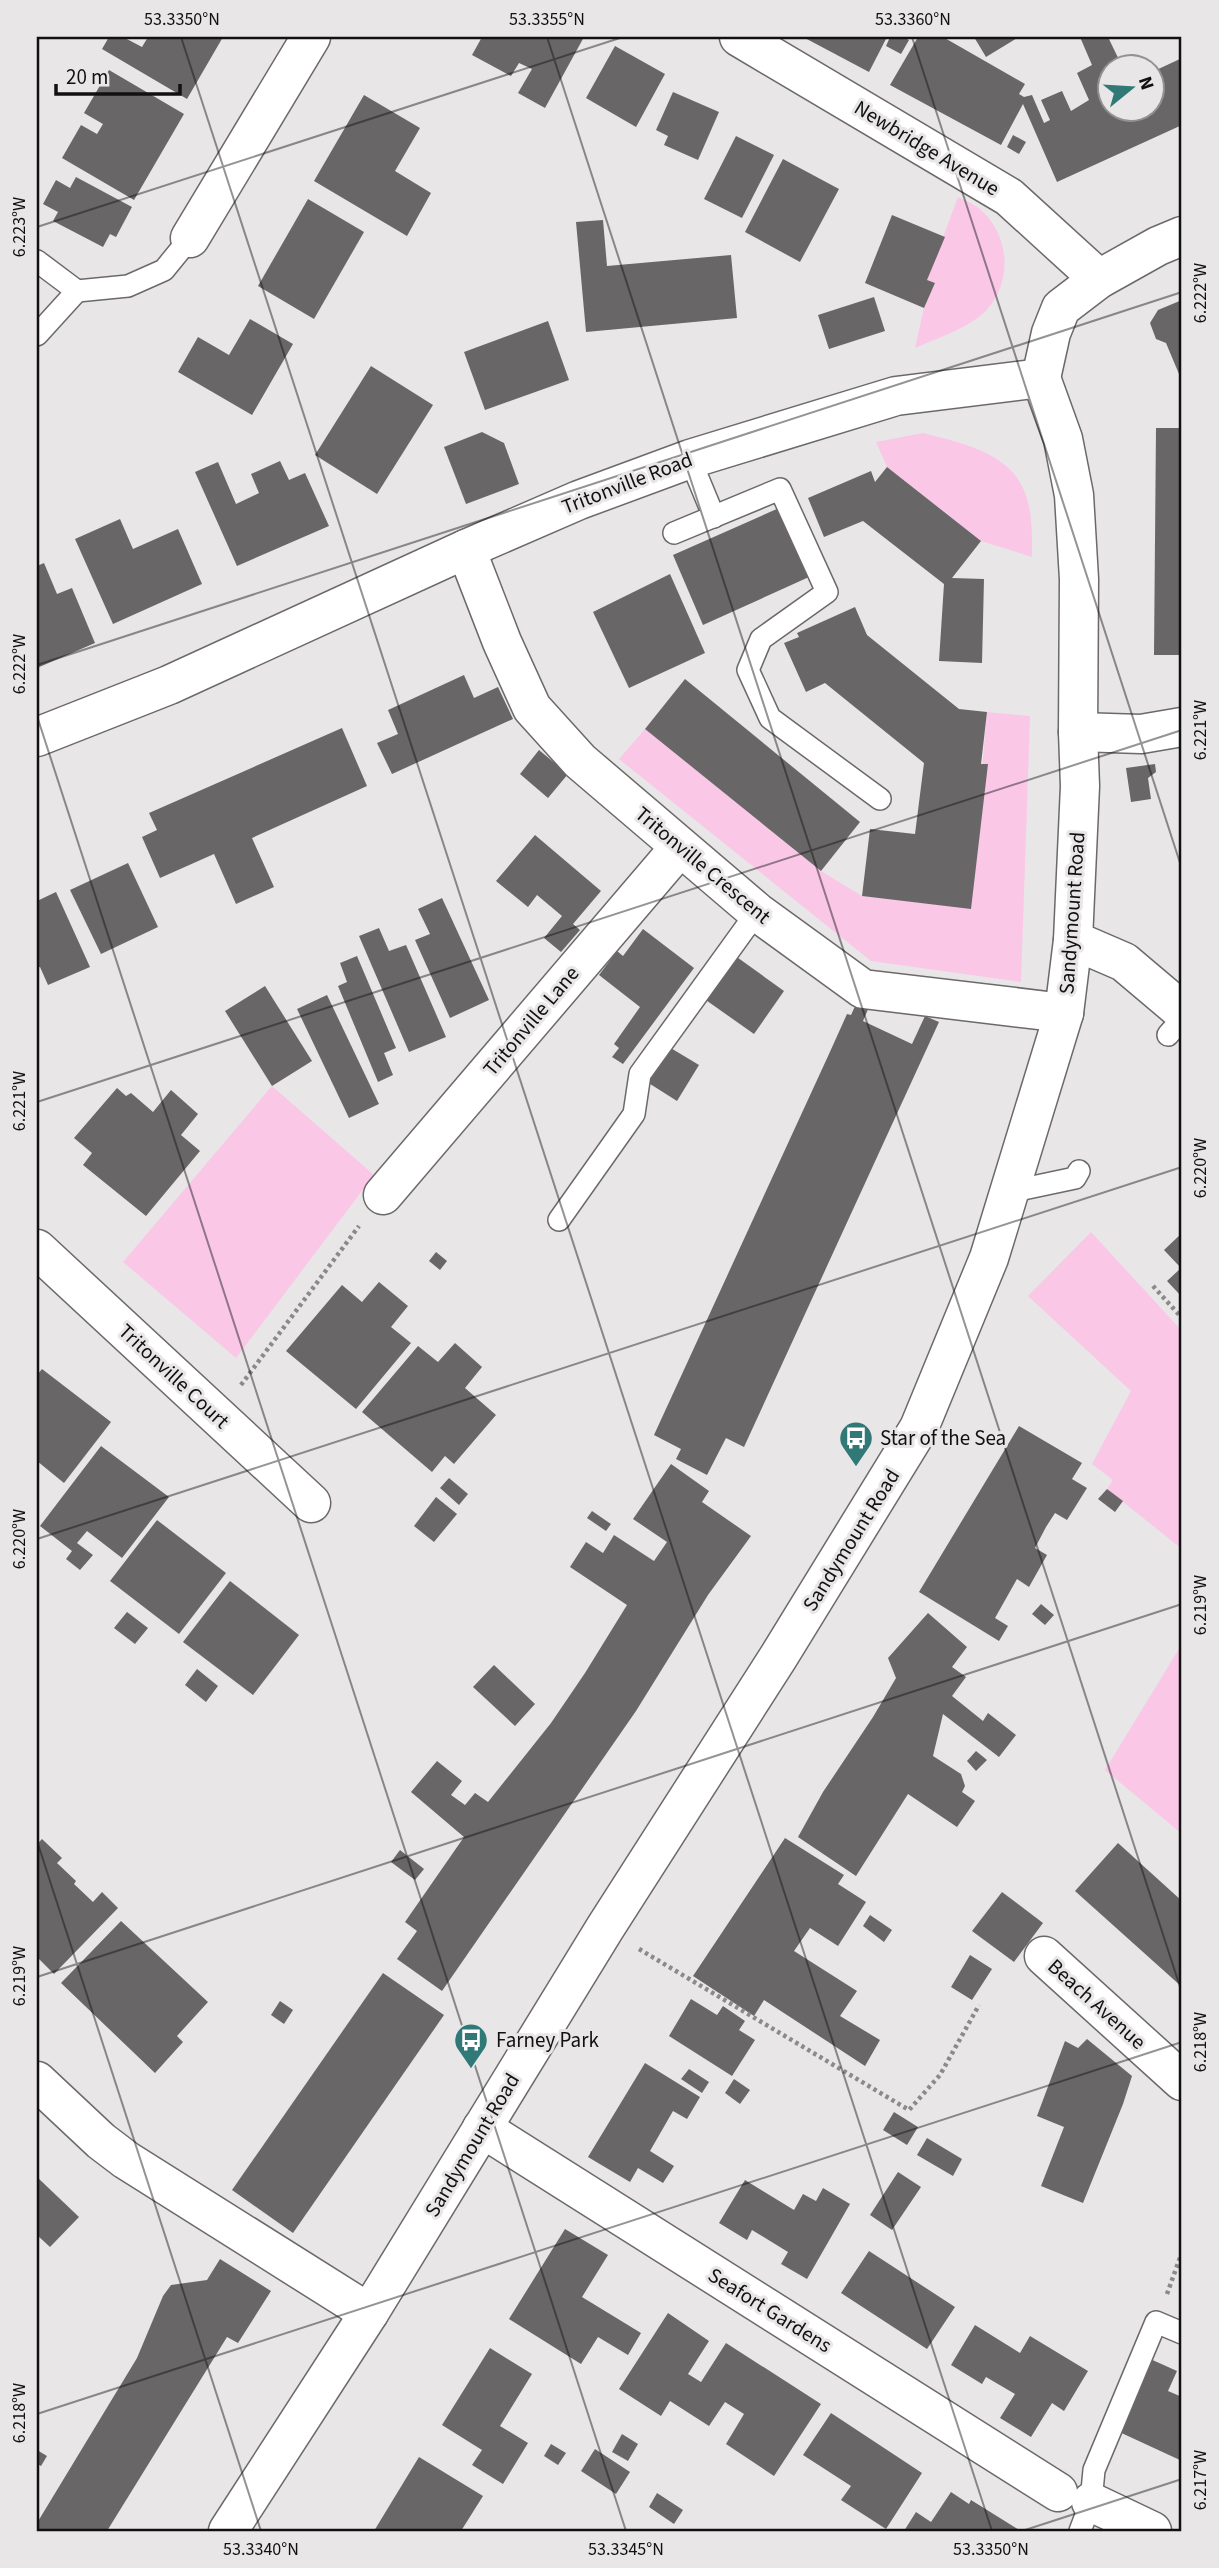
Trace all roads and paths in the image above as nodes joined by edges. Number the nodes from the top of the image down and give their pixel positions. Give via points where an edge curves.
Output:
1 (311, 37) edge
2 (739, 37) edge
3 (1182, 236) edge
4 (190, 238) joint
5 (37, 261) edge
6 (1099, 279) junction
7 (77, 291) junction
8 (37, 335) edge
9 (1041, 378) junction
10 (690, 459) junction
11 (714, 517) junction
12 (674, 533) dead end
13 (466, 549) junction
14 (1182, 727) edge
15 (1078, 732) junction
16 (37, 737) edge
17 (880, 799) dead end
18 (680, 847) junction
19 (757, 912) junction
20 (1073, 940) junction
21 (1064, 1013) junction
22 (1182, 1019) edge
23 (1175, 1023) edge
24 (1079, 1171) dead end
25 (1009, 1192) junction
26 (383, 1195) joint
27 (559, 1220) dead end
28 (37, 1249) edge
29 (1153, 1286) dead end
30 (1182, 1318) edge
31 (217, 1416) junction
32 (311, 1503) dead end
33 (605, 1928) junction
34 (1044, 1955) dead end
35 (979, 2006) dead end
36 (37, 2081) edge
37 (1182, 2081) edge
38 (482, 2129) junction
39 (1182, 2252) edge
40 (369, 2314) junction
41 (1156, 2322) junction
42 (1182, 2333) edge
43 (1076, 2508) edge
44 (234, 2529) edge
45 (1152, 2531) edge

1 - 4 street
2 - 6 street, Newbridge Avenue via 1009,197
3 - 6 street
4 - 7 lane via 164,270 128,286
5 - 7 lane
6 - 9 street via 1061,308
7 - 8 lane
9 - 10 street, Tritonville Road via 897,396
9 - 15 street, Sandymount Road via 1063,439 1074,495 1080,579
10 - 11 lane
10 - 13 street, Tritonville Road
11 - 12 lane
11 - 17 lane via 780,489 827,592 761,639 748,670 770,718
13 - 16 street, Tritonville Road via 169,685
13 - 18 street, Tritonville Crescent via 532,708 580,761
14 - 15 street via 1141,734
15 - 20 street, Sandymount Road
18 - 19 street, Tritonville Crescent
18 - 26 street, Tritonville Lane
19 - 21 street, Tritonville Crescent via 863,989
19 - 27 lane via 640,1074 634,1114
20 - 21 street, Sandymount Road
20 - 23 street via 1124,962
21 - 25 street, Sandymount Road
22 - 23 lane
24 - 25 lane via 1075,1178
25 - 33 street, Sandymount Road via 989,1258 919,1428
26 - 31 path
28 - 31 street, Tritonville Court
29 - 30 path
31 - 32 street, Tritonville Court
33 - 35 path via 909,2110 940,2075
33 - 38 street, Sandymount Road
34 - 37 street, Beach Avenue
36 - 40 street via 126,2160
38 - 40 street, Sandymount Road
38 - 43 street, Seafort Gardens
39 - 41 path
40 - 44 street, Sandymount Road
41 - 42 lane
41 - 43 lane
43 - 45 street, Seafort Gardens

